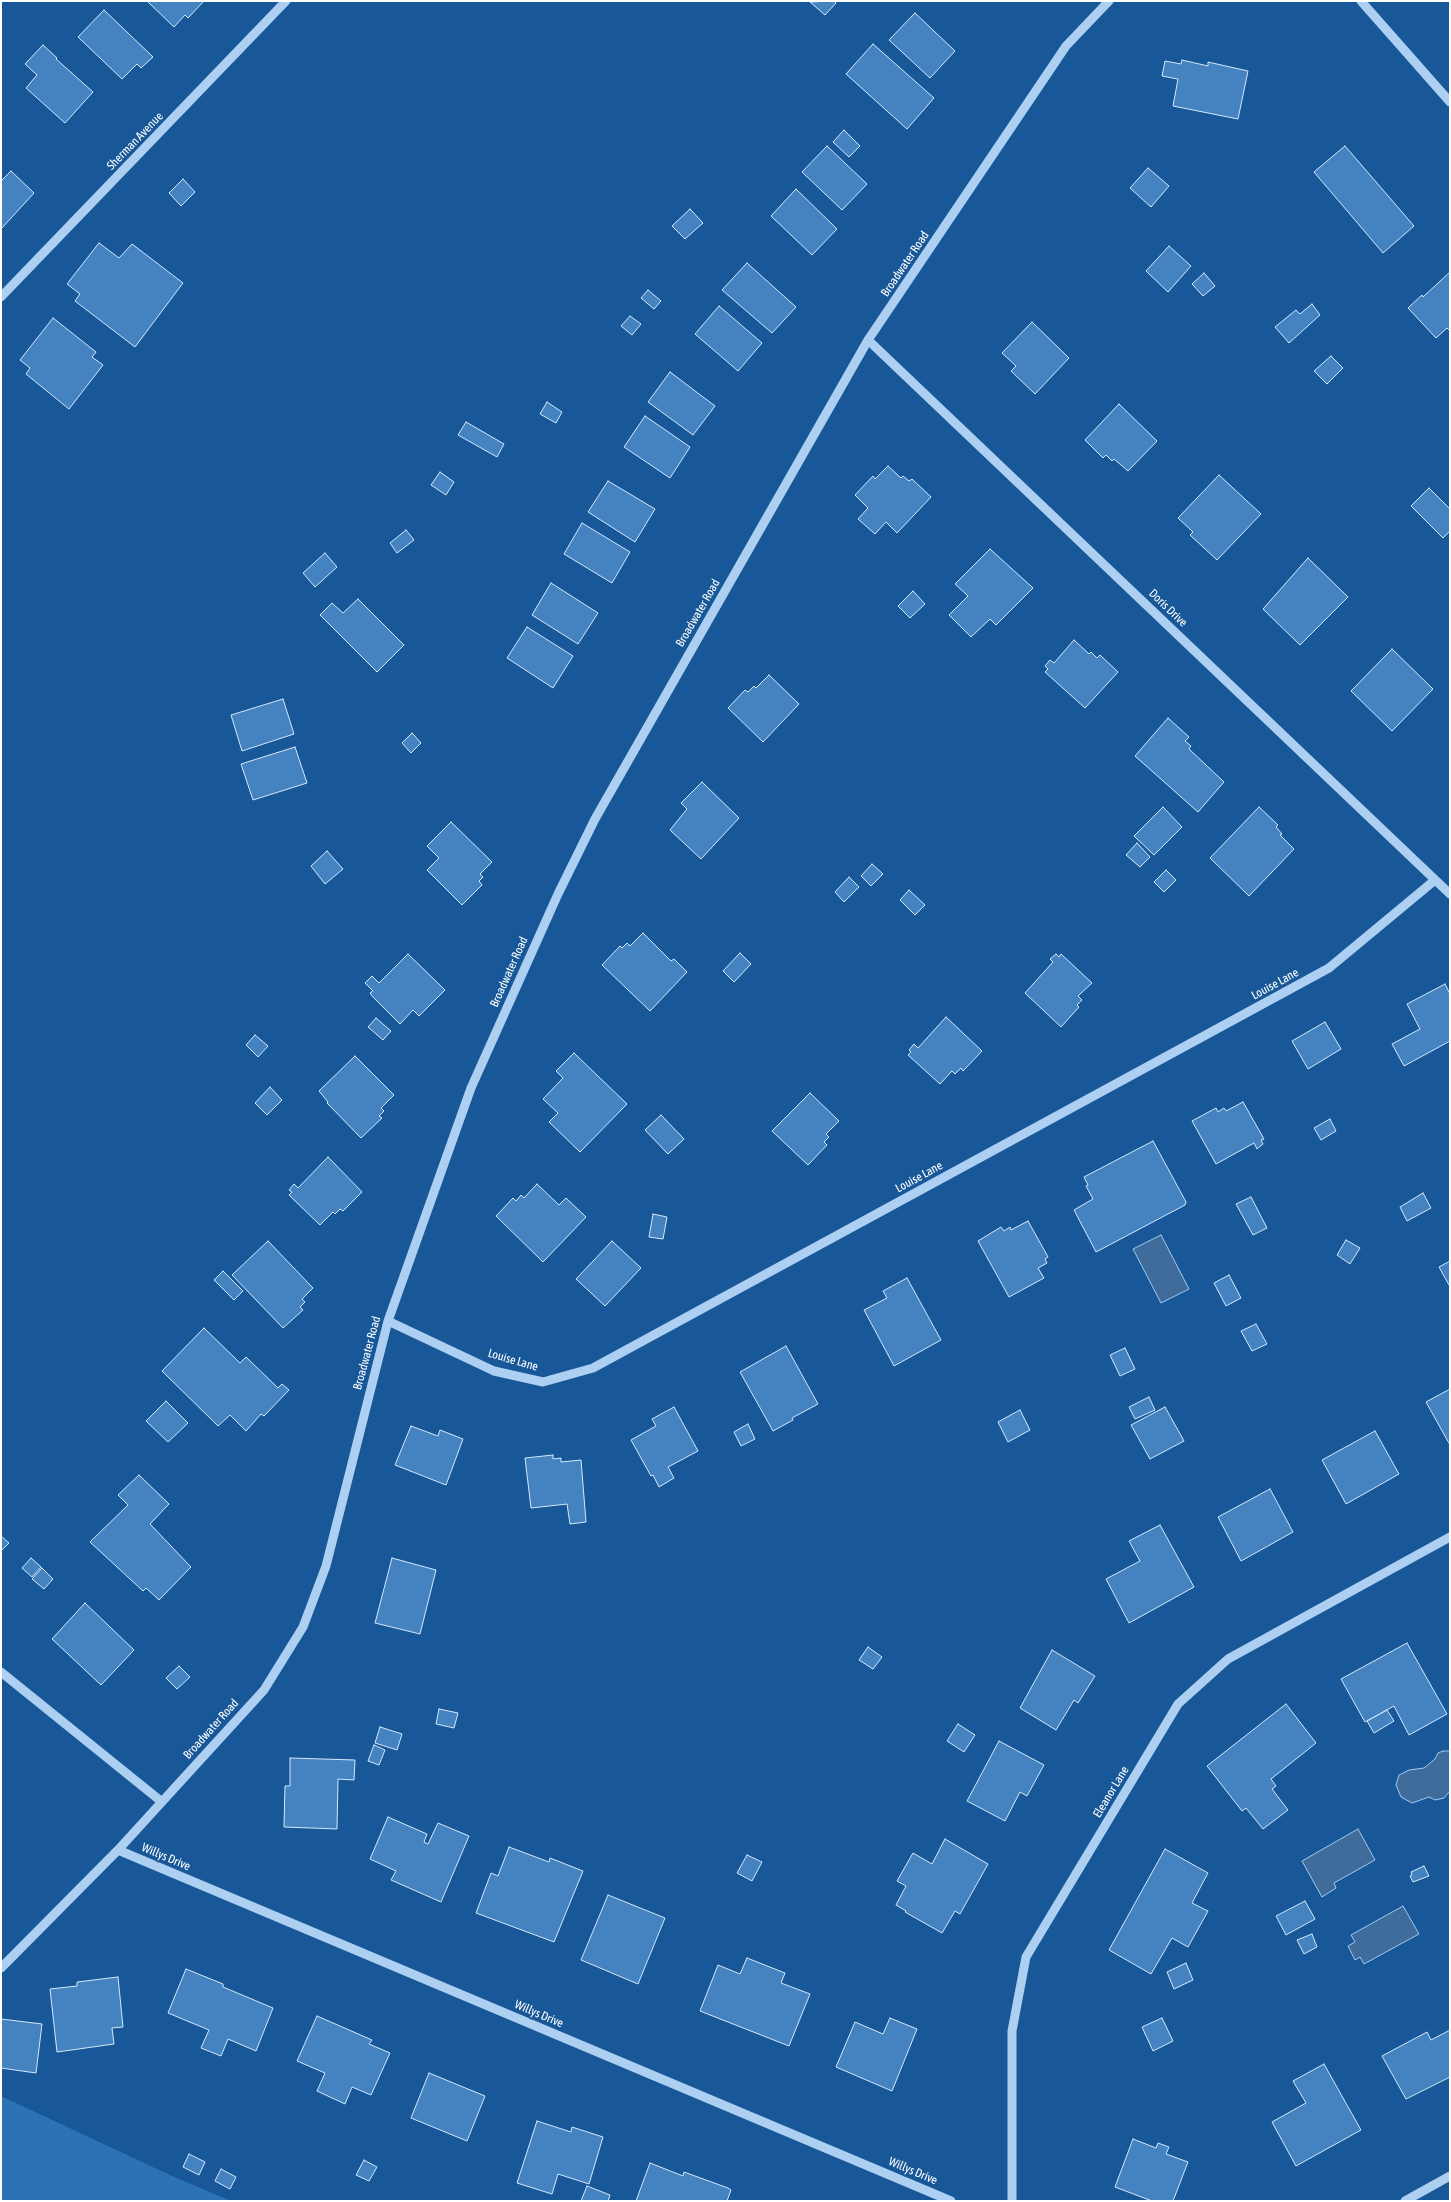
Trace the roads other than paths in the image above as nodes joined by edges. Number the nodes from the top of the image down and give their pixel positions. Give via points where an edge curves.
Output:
1 (286, 1) edge
2 (1109, 1) edge
3 (1360, 1) edge
4 (1450, 102) edge
5 (1, 297) edge
6 (868, 340) junction
7 (1435, 880) junction
8 (1450, 894) edge
9 (388, 1321) junction
10 (1450, 1537) edge
11 (1, 1672) edge
12 (162, 1802) junction
13 (118, 1850) junction
14 (1, 1968) edge
15 (1450, 2176) edge
16 (951, 2201) edge
17 (1012, 2201) edge
18 (1405, 2201) edge

1 - 5 street, Sherman Avenue
2 - 6 street, Broadwater Road via 1066,46
3 - 4 street
6 - 7 street, Doris Drive
6 - 9 street, Broadwater Road via 596,819 558,894 471,1088
7 - 8 street, Doris Drive
7 - 9 street, Louise Lane via 1329,968 593,1368 543,1382 494,1370
9 - 12 street, Broadwater Road via 326,1566 303,1627 264,1690
10 - 17 street, Eleanor Lane via 1228,1659 1178,1704 1026,1958 1012,2030
11 - 12 street
12 - 13 street, Broadwater Road
13 - 14 street, Broadwater Road
13 - 16 street, Willys Drive
15 - 18 street

